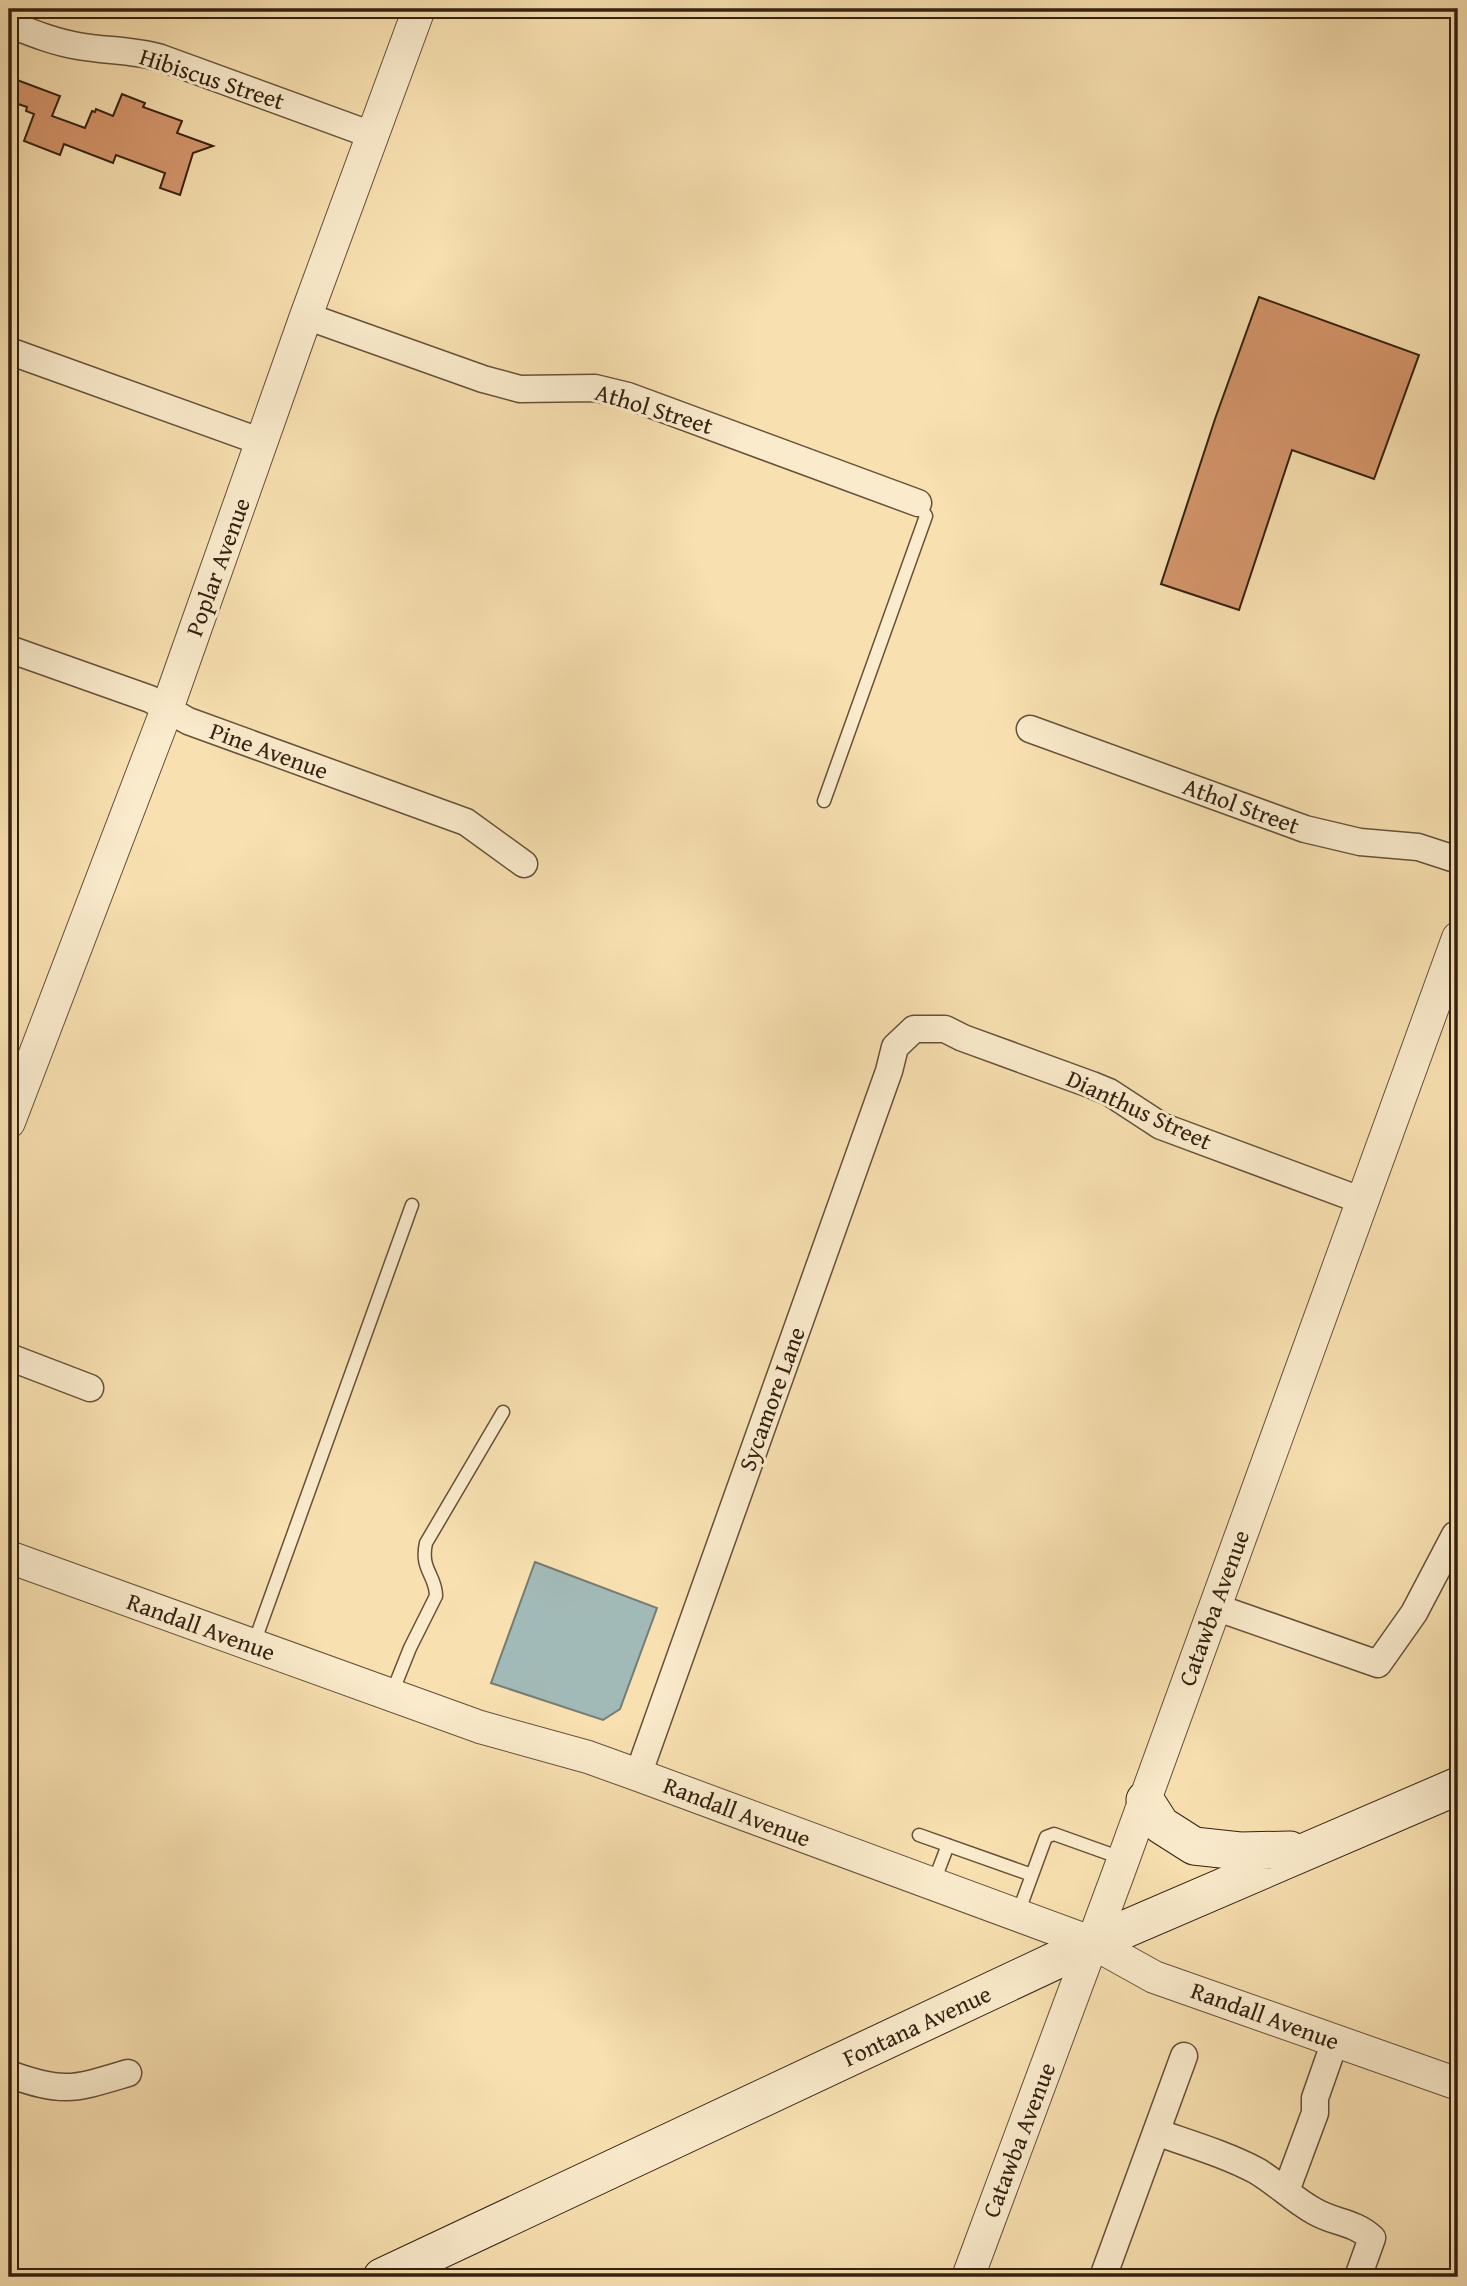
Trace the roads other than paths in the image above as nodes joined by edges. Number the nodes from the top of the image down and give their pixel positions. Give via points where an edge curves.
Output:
1 (419, 9) edge
2 (9, 24) edge
3 (372, 135) junction
4 (306, 316) junction
5 (9, 351) edge
6 (262, 442) junction
7 (918, 503) joint
8 (9, 649) edge
9 (167, 709) junction
10 (1030, 729) dead end
11 (824, 801) dead end
12 (1458, 860) edge
13 (524, 864) dead end
14 (1458, 938) edge
15 (914, 1029) joint
16 (9, 1122) edge
17 (1363, 1201) junction
18 (412, 1205) dead end
19 (9, 1357) edge
20 (90, 1388) dead end
21 (503, 1412) dead end
22 (1458, 1536) edge
23 (9, 1557) edge
24 (1215, 1607) junction
25 (253, 1646) junction
26 (391, 1696) junction
27 (638, 1775) junction
28 (1458, 1786) edge
29 (1145, 1800) junction
30 (919, 1835) dead end
31 (948, 1845) junction
32 (1312, 1849) junction
33 (1124, 1859) junction
34 (1031, 1875) junction
35 (933, 1885) junction
36 (1017, 1916) junction
37 (1093, 1943) junction
38 (1344, 2044) junction
39 (1184, 2056) dead end
40 (128, 2073) dead end
41 (9, 2074) edge
42 (1458, 2084) edge
43 (1156, 2132) junction
44 (1286, 2191) junction
45 (382, 2277) edge
46 (968, 2277) edge
47 (1103, 2277) edge
48 (1358, 2277) edge

1 - 3 street, Poplar Avenue
2 - 3 street, Hibiscus Street via 79,46 153,56
3 - 4 street, Poplar Avenue
4 - 6 street, Poplar Avenue
4 - 7 street, Athol Street via 520,389 595,388 628,396
5 - 6 street
6 - 9 street, Poplar Avenue
7 - 11 lane via 926,516
8 - 9 street, Pine Avenue
9 - 13 street, Pine Avenue via 188,721 466,822
9 - 16 street, Poplar Avenue
10 - 12 street, Athol Street via 1305,829 1360,842 1418,847
14 - 17 street, Catawba Avenue
15 - 17 street, Dianthus Street via 945,1028 1109,1092 1161,1126
15 - 27 street, Sycamore Lane via 895,1047
17 - 24 street, Catawba Avenue
18 - 25 lane
19 - 20 street
21 - 26 lane via 426,1543 423,1558 436,1596
22 - 24 street via 1378,1664
23 - 25 street, Randall Avenue
24 - 29 street, Catawba Avenue
25 - 26 street, Randall Avenue
26 - 27 street, Randall Avenue
27 - 35 street, Randall Avenue
28 - 32 main road, Fontana Avenue
29 - 32 main road via 1161,1825 1194,1846 1240,1851
29 - 33 street, Catawba Avenue
30 - 31 lane
31 - 34 lane
31 - 35 lane
32 - 37 main road, Fontana Avenue
33 - 34 lane via 1054,1834 1046,1837
33 - 37 street, Catawba Avenue
34 - 36 lane
35 - 36 street, Randall Avenue
36 - 37 street, Randall Avenue
37 - 38 street, Randall Avenue via 1154,1977
37 - 45 main road, Fontana Avenue
37 - 46 street, Catawba Avenue
38 - 42 street, Randall Avenue
38 - 44 street via 1315,2098 1315,2113
39 - 43 street
40 - 41 street via 76,2088 55,2088
43 - 44 street via 1234,2160
43 - 47 street
44 - 48 street via 1315,2212 1346,2221 1372,2238

